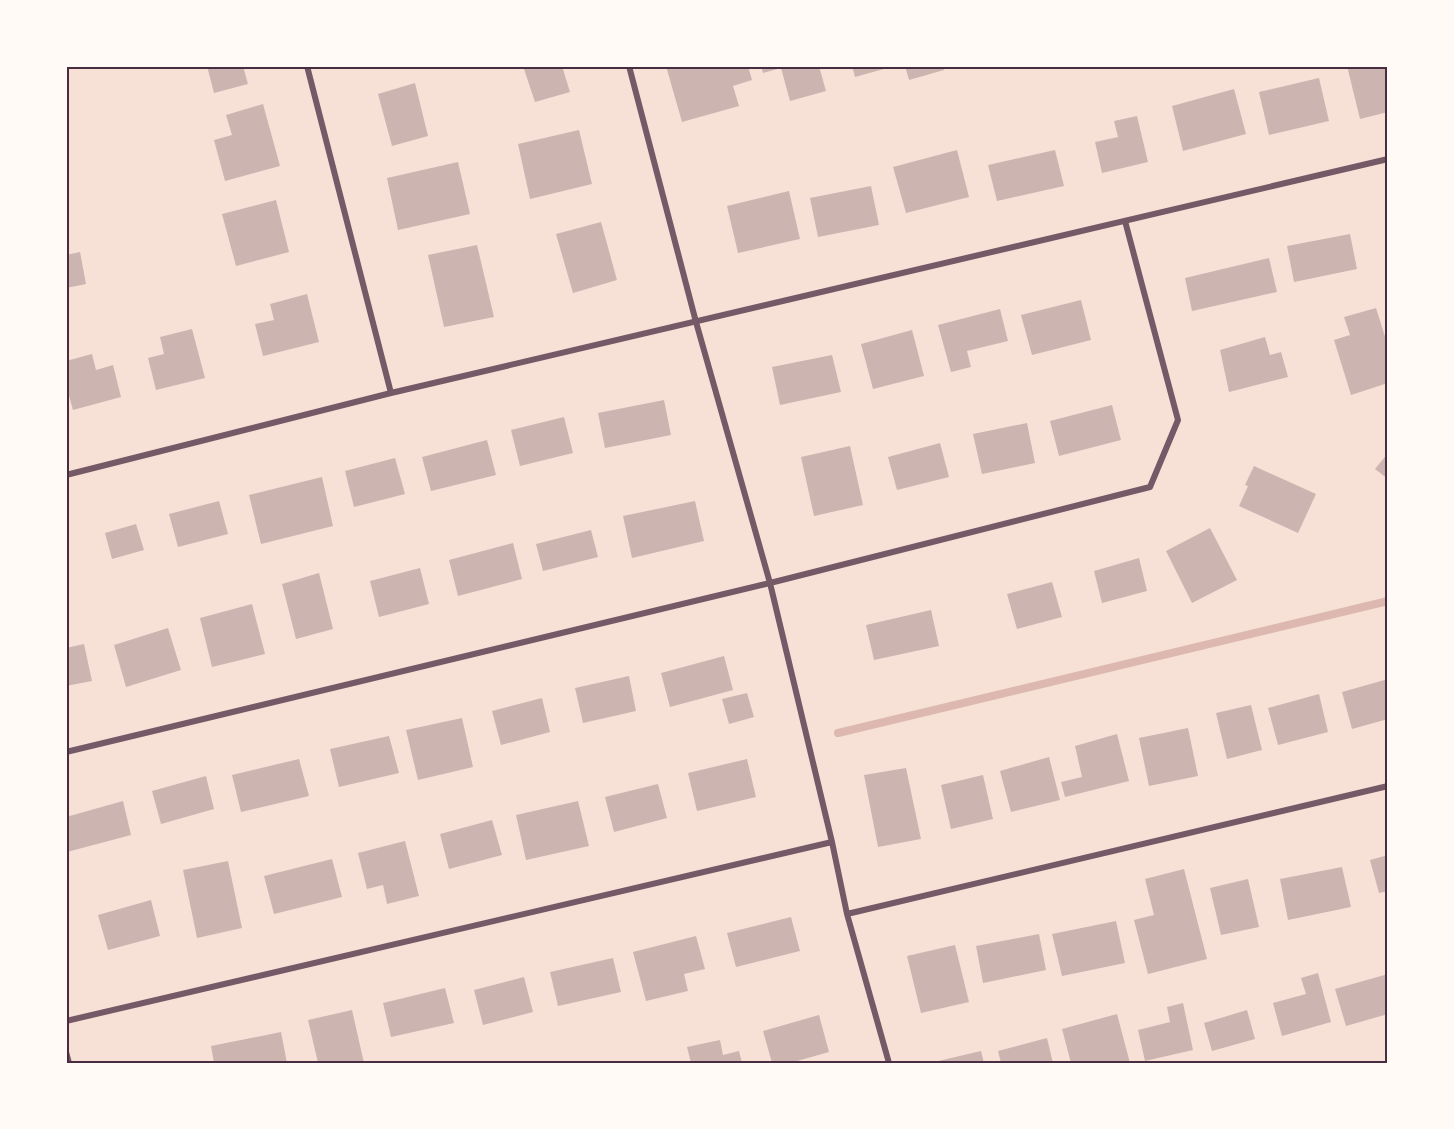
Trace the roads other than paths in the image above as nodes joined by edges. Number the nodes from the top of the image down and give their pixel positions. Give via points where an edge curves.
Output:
1 (307, 66) edge
2 (629, 66) edge
3 (1388, 159) edge
4 (1125, 221) junction
5 (696, 322) junction
6 (391, 393) junction
7 (66, 475) edge
8 (770, 583) junction
9 (66, 752) edge
10 (1388, 786) edge
11 (832, 842) junction
12 (847, 914) junction
13 (66, 1022) edge
14 (66, 1052) edge
15 (69, 1063) edge
16 (889, 1063) edge

1 - 6 street
2 - 5 street
3 - 4 street
4 - 5 street
4 - 8 street via 1178,420 1150,487
5 - 6 street
5 - 8 street
6 - 7 street
8 - 9 street
8 - 11 street
10 - 12 street
11 - 12 street
11 - 13 street
12 - 16 street
14 - 15 street

